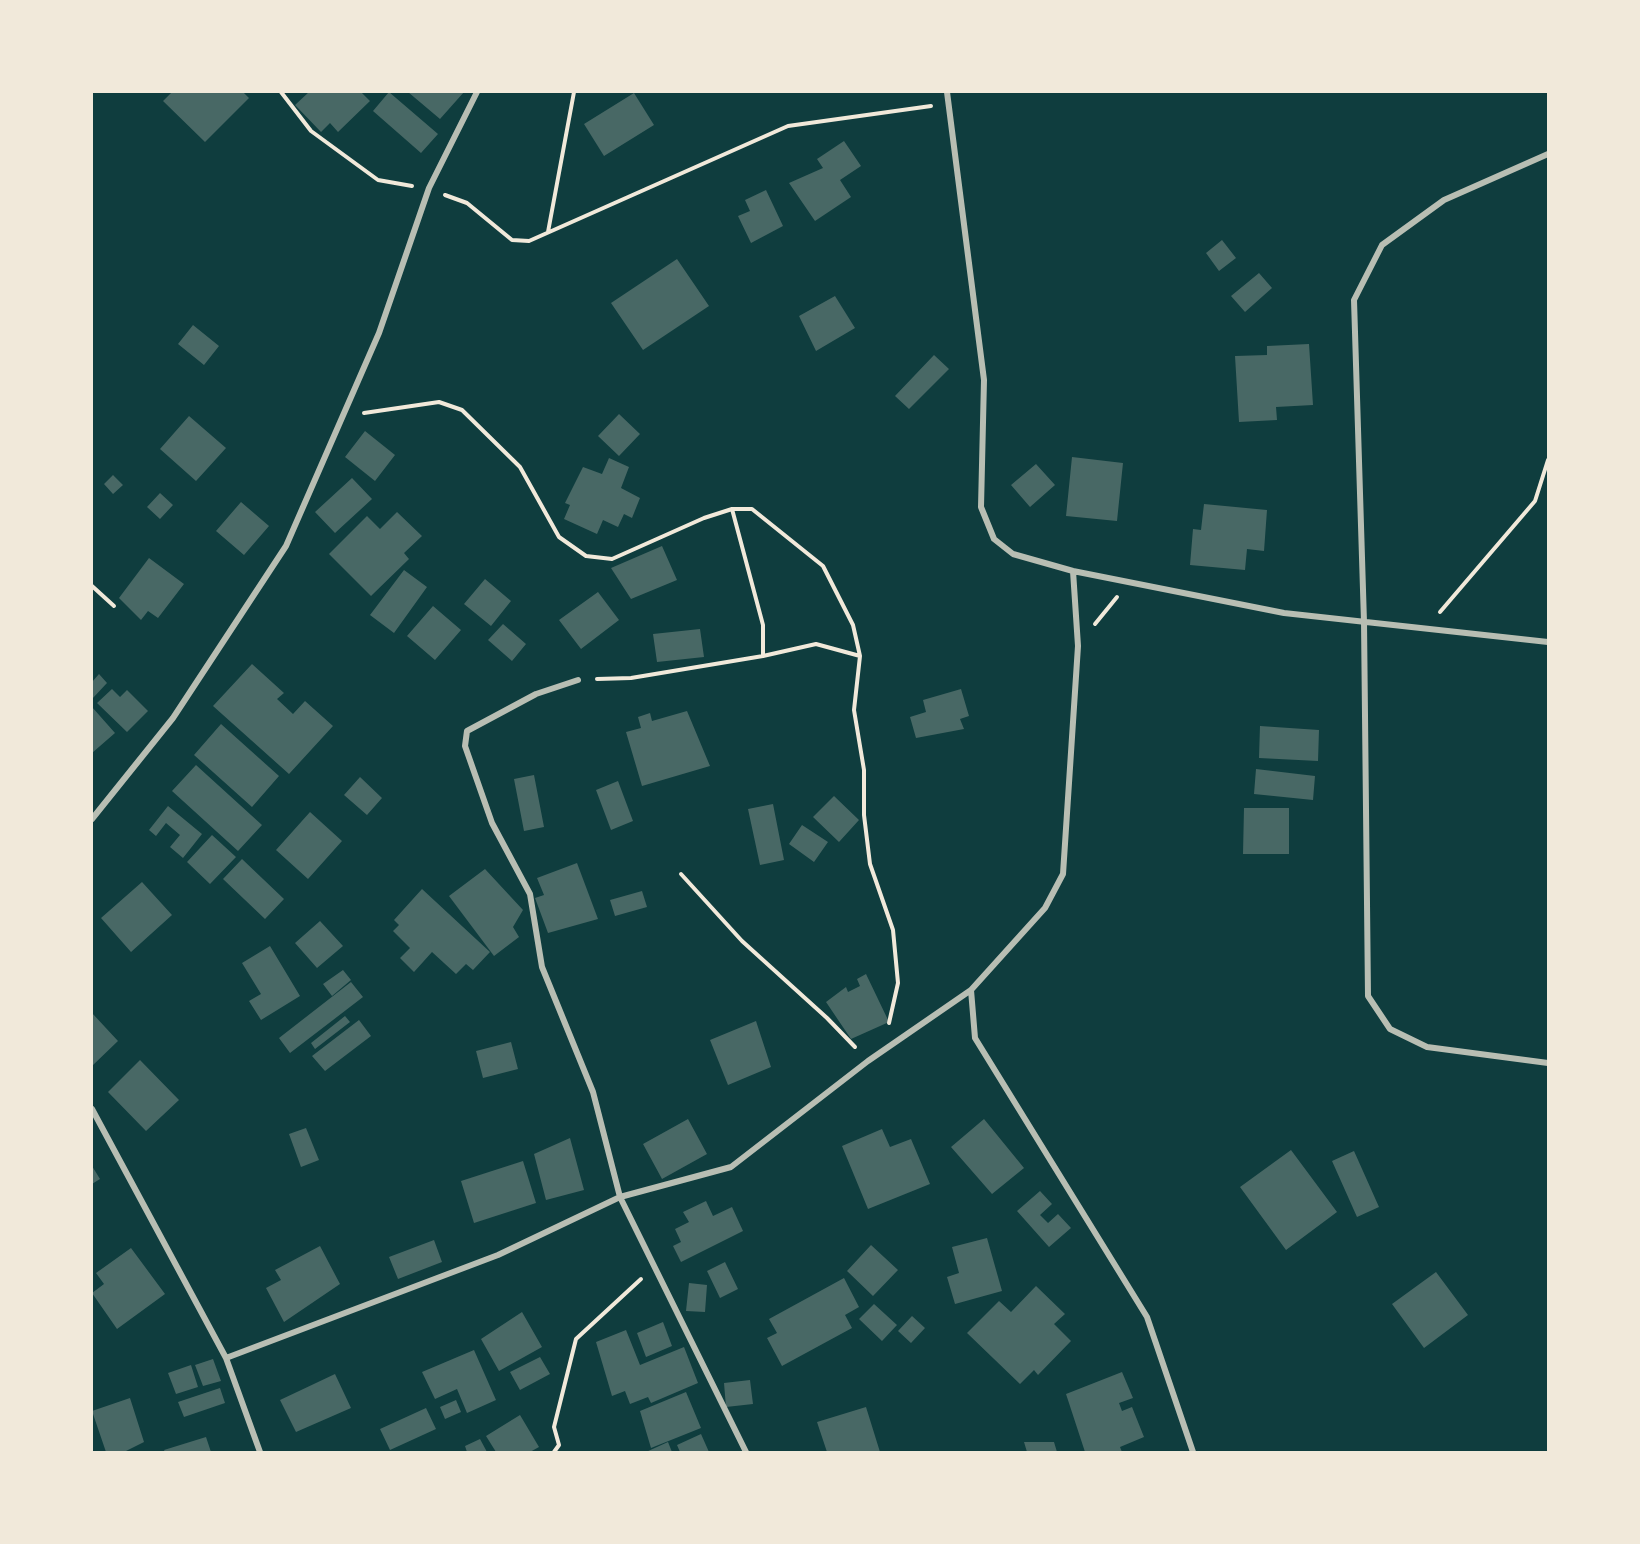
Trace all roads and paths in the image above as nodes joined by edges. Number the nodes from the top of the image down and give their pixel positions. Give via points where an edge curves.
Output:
1 (281, 92) edge
2 (477, 92) edge
3 (574, 92) edge
4 (947, 92) edge
5 (949, 104) junction
6 (1548, 154) edge
7 (429, 188) junction
8 (548, 232) junction
9 (342, 416) junction
10 (1548, 460) edge
11 (732, 509) junction
12 (1073, 571) junction
13 (1128, 582) junction
14 (92, 586) edge
15 (114, 606) dead end
16 (1364, 622) junction
17 (1426, 628) junction
18 (1548, 642) edge
19 (1078, 646) junction
20 (763, 656) junction
21 (860, 656) junction
22 (578, 680) joint
23 (92, 819) edge
24 (681, 874) dead end
25 (971, 990) junction
26 (883, 1050) junction
27 (868, 1061) junction
28 (1548, 1063) edge
29 (92, 1109) edge
30 (620, 1197) junction
31 (654, 1266) junction
32 (226, 1358) junction
33 (260, 1452) edge
34 (554, 1452) edge
35 (746, 1452) edge
36 (1193, 1452) edge

1 - 7 path via 311,131 378,180
2 - 7 street
3 - 8 path
4 - 5 street
5 - 8 path via 788,126
5 - 12 street via 984,380 981,507 994,540 1013,554
6 - 16 street via 1444,200 1382,245 1354,300
7 - 8 path via 467,203 512,240 529,241
7 - 9 street via 379,333
9 - 11 path via 439,402 462,410 520,467 559,537 586,556 612,558
9 - 23 street via 286,546 172,718
10 - 17 path via 1535,501
11 - 20 path via 763,625
11 - 21 path via 752,509 822,566 853,625
12 - 13 street
12 - 19 street
13 - 16 street via 1284,614
13 - 19 path
14 - 15 path
16 - 17 street
16 - 28 street via 1368,996 1390,1029 1427,1047
17 - 18 street
19 - 25 street via 1063,874 1045,908
20 - 21 path via 816,644
20 - 22 path via 631,678
21 - 26 path via 854,710 864,770 864,815 870,864 893,930 898,983
22 - 30 street via 536,694 467,731 465,746 492,823 530,894 542,967 592,1092
24 - 27 path via 742,941
25 - 26 street
25 - 36 street via 975,1038 1147,1317
26 - 27 street
27 - 30 street via 731,1167
29 - 32 street
30 - 31 street
30 - 32 street via 498,1255
31 - 34 path via 576,1339 554,1427 558,1445
31 - 35 street
32 - 33 street

